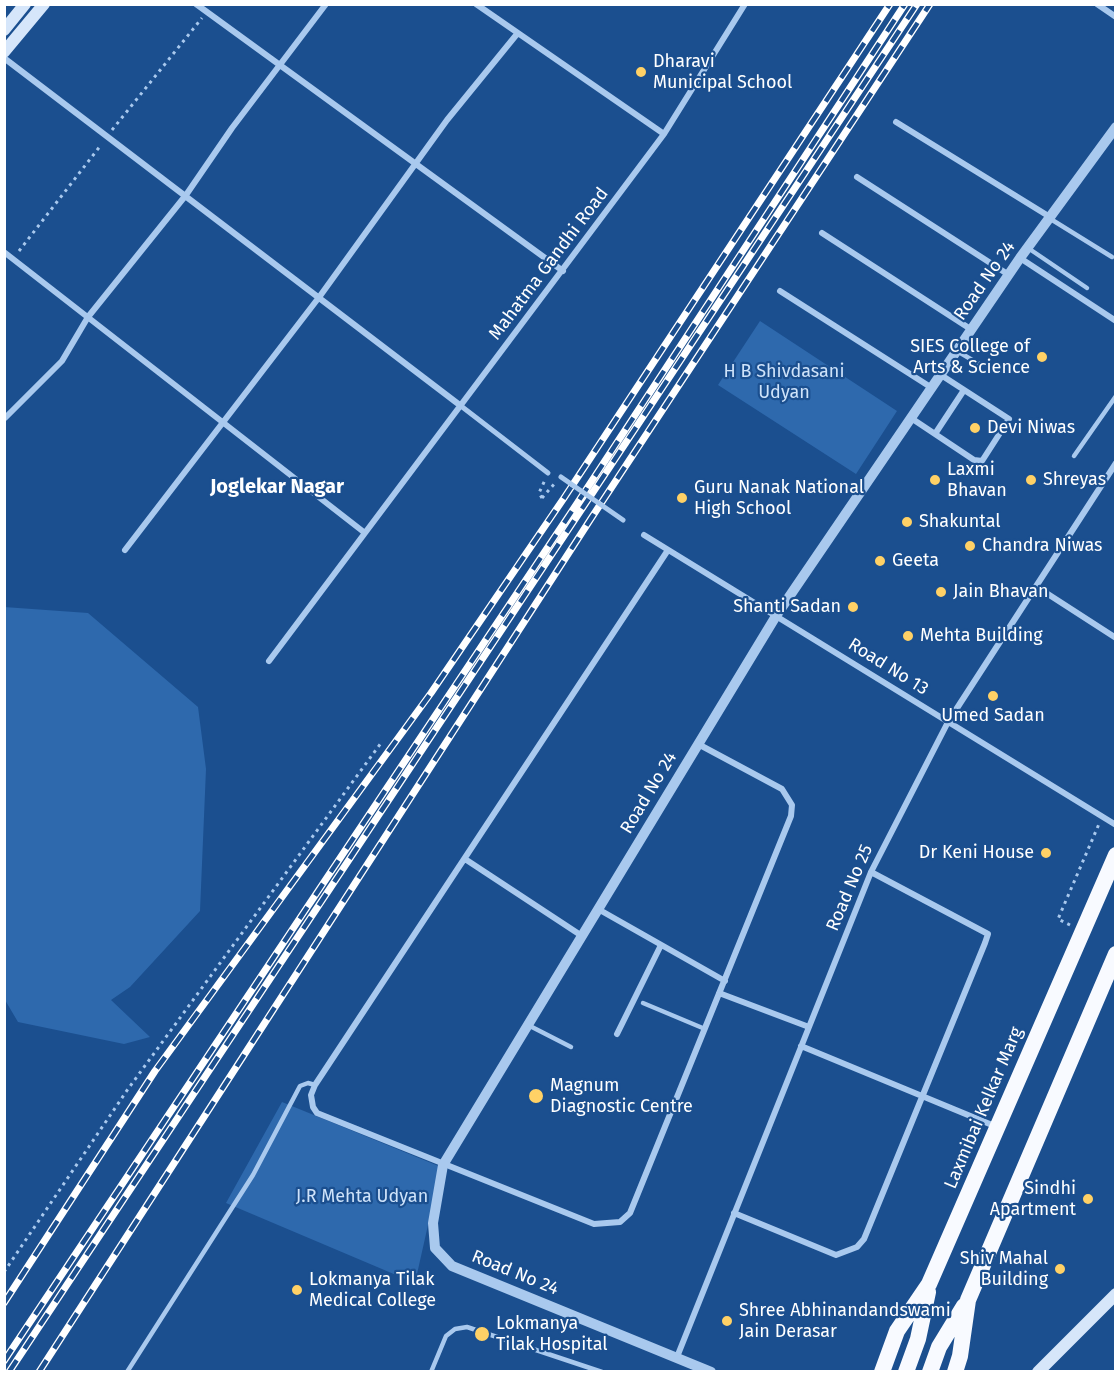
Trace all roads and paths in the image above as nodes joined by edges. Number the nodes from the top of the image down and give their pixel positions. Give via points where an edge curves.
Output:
1 (26, 4) edge
2 (44, 4) edge
3 (196, 4) edge
4 (326, 4) edge
5 (476, 4) edge
6 (745, 4) edge
7 (1097, 4) edge
8 (1116, 17) edge
9 (4, 30) edge
10 (518, 34) junction
11 (4, 52) edge
12 (4, 58) edge
13 (280, 65) junction
14 (896, 122) dead end
15 (1116, 127) edge
16 (664, 134) junction
17 (415, 163) junction
18 (857, 177) dead end
19 (186, 195) junction
20 (1049, 218) junction
21 (822, 233) dead end
22 (1028, 248) junction
23 (4, 252) edge
24 (1112, 257) dead end
25 (1020, 258) junction
26 (563, 272) junction
27 (1009, 275) junction
28 (1087, 288) dead end
29 (780, 291) dead end
30 (320, 296) junction
31 (88, 317) junction
32 (1116, 321) edge
33 (972, 330) junction
34 (957, 351) junction
35 (979, 364) dead end
36 (940, 375) junction
37 (932, 388) junction
38 (964, 390) junction
39 (1116, 396) edge
40 (1114, 403) edge
41 (461, 406) junction
42 (5, 418) edge
43 (911, 418) junction
44 (223, 422) junction
45 (935, 434) junction
46 (1074, 456) dead end
47 (1116, 463) edge
48 (548, 473) joint
49 (561, 477) joint
50 (623, 520) dead end
51 (365, 533) junction
52 (644, 535) dead end
53 (125, 550) dead end
54 (668, 550) junction
55 (1037, 587) junction
56 (776, 616) junction
57 (1116, 638) edge
58 (269, 661) dead end
59 (948, 722) junction
60 (381, 743) dead end
61 (698, 744) junction
62 (1102, 817) junction
63 (1116, 825) edge
64 (1116, 855) edge
65 (465, 859) junction
66 (871, 872) junction
67 (598, 909) junction
68 (1083, 930) junction
69 (582, 936) junction
70 (661, 945) junction
71 (1116, 954) edge
72 (725, 981) junction
73 (719, 993) junction
74 (643, 1003) dead end
75 (528, 1025) junction
76 (809, 1027) junction
77 (705, 1029) junction
78 (617, 1034) dead end
79 (801, 1046) junction
80 (571, 1047) dead end
81 (315, 1085) junction
82 (921, 1095) junction
83 (997, 1127) junction
84 (443, 1165) junction
85 (734, 1213) junction
86 (4, 1272) edge
87 (929, 1284) junction
88 (1114, 1298) edge
89 (968, 1300) junction
90 (677, 1358) junction
91 (127, 1371) edge
92 (431, 1371) edge
93 (602, 1371) edge
94 (711, 1371) edge
95 (882, 1371) edge
96 (906, 1371) edge
97 (930, 1371) edge
98 (955, 1371) edge
99 (1038, 1371) edge

1 - 9 main road
2 - 11 main road
3 - 13 street
4 - 13 street
5 - 10 street
6 - 16 street, Mahatma Gandhi Road
7 - 8 street
10 - 16 street
10 - 17 street
12 - 19 street
13 - 17 street
13 - 19 street
14 - 20 street
15 - 20 street, Road No 24
16 - 26 street, Mahatma Gandhi Road
17 - 26 street
17 - 30 street
18 - 27 street
19 - 30 street
19 - 31 street
20 - 22 street, Road No 24
20 - 24 lane
21 - 33 street
22 - 25 street, Road No 24
22 - 28 lane
23 - 31 street
25 - 27 street, Road No 24
25 - 32 street
26 - 41 street, Mahatma Gandhi Road
27 - 33 street, Road No 24
29 - 37 street
30 - 41 street
30 - 44 street
31 - 42 street via 62,361
31 - 44 street
33 - 34 street, Road No 24
34 - 35 lane
34 - 36 street, Road No 24
36 - 37 street, Road No 24
36 - 38 street
37 - 43 street, Road No 24
38 - 45 street
38 - 45 street via 1009,421 980,462
39 - 40 lane
40 - 46 lane
41 - 48 street
41 - 51 street, Mahatma Gandhi Road
43 - 45 street
43 - 56 street, Road No 24
44 - 51 street
44 - 53 street
47 - 55 street, Road No 25
48 - 49 path via 539,493 542,498
49 - 50 street, bridge
51 - 58 street, Mahatma Gandhi Road
52 - 54 street, Road No 13
54 - 56 street, Road No 13
54 - 65 street
55 - 57 street
55 - 59 street, Road No 25
56 - 59 street, Road No 13
56 - 61 street, Road No 24
59 - 62 street, Road No 13
59 - 66 street, Road No 25
60 - 86 path via 128,1089
61 - 67 street, Road No 24
61 - 72 street via 782,789 792,805
62 - 63 street, Road No 13
62 - 68 path via 1058,919
64 - 68 highway, Laxmibai Kelkar Marg
65 - 69 street
65 - 81 street
66 - 76 street, Road No 25
66 - 82 street via 988,934
67 - 69 street, Road No 24
67 - 70 street
68 - 83 highway, Laxmibai Kelkar Marg
69 - 75 street, Road No 24
70 - 72 street
70 - 78 street
71 - 89 highway
72 - 73 street
73 - 76 street
73 - 77 street
74 - 77 lane
75 - 80 lane
75 - 84 street, Road No 24
76 - 79 street, Road No 25
77 - 84 street via 636,1203 620,1222 594,1224
79 - 82 street
79 - 85 street, Road No 25
81 - 84 street via 311,1095 317,1113
81 - 91 lane via 300,1086 253,1175
82 - 83 street
82 - 85 street via 864,1239 857,1247 836,1256
83 - 87 highway, Laxmibai Kelkar Marg
84 - 90 street, Road No 24 via 433,1223 435,1248 452,1266
85 - 90 street, Road No 25
87 - 95 highway, Laxmibai Kelkar Marg via 897,1331
87 - 96 highway via 918,1340
88 - 99 main road
89 - 97 highway via 939,1347
89 - 98 highway
90 - 94 street, Road No 24
92 - 93 lane via 446,1336 466,1327

